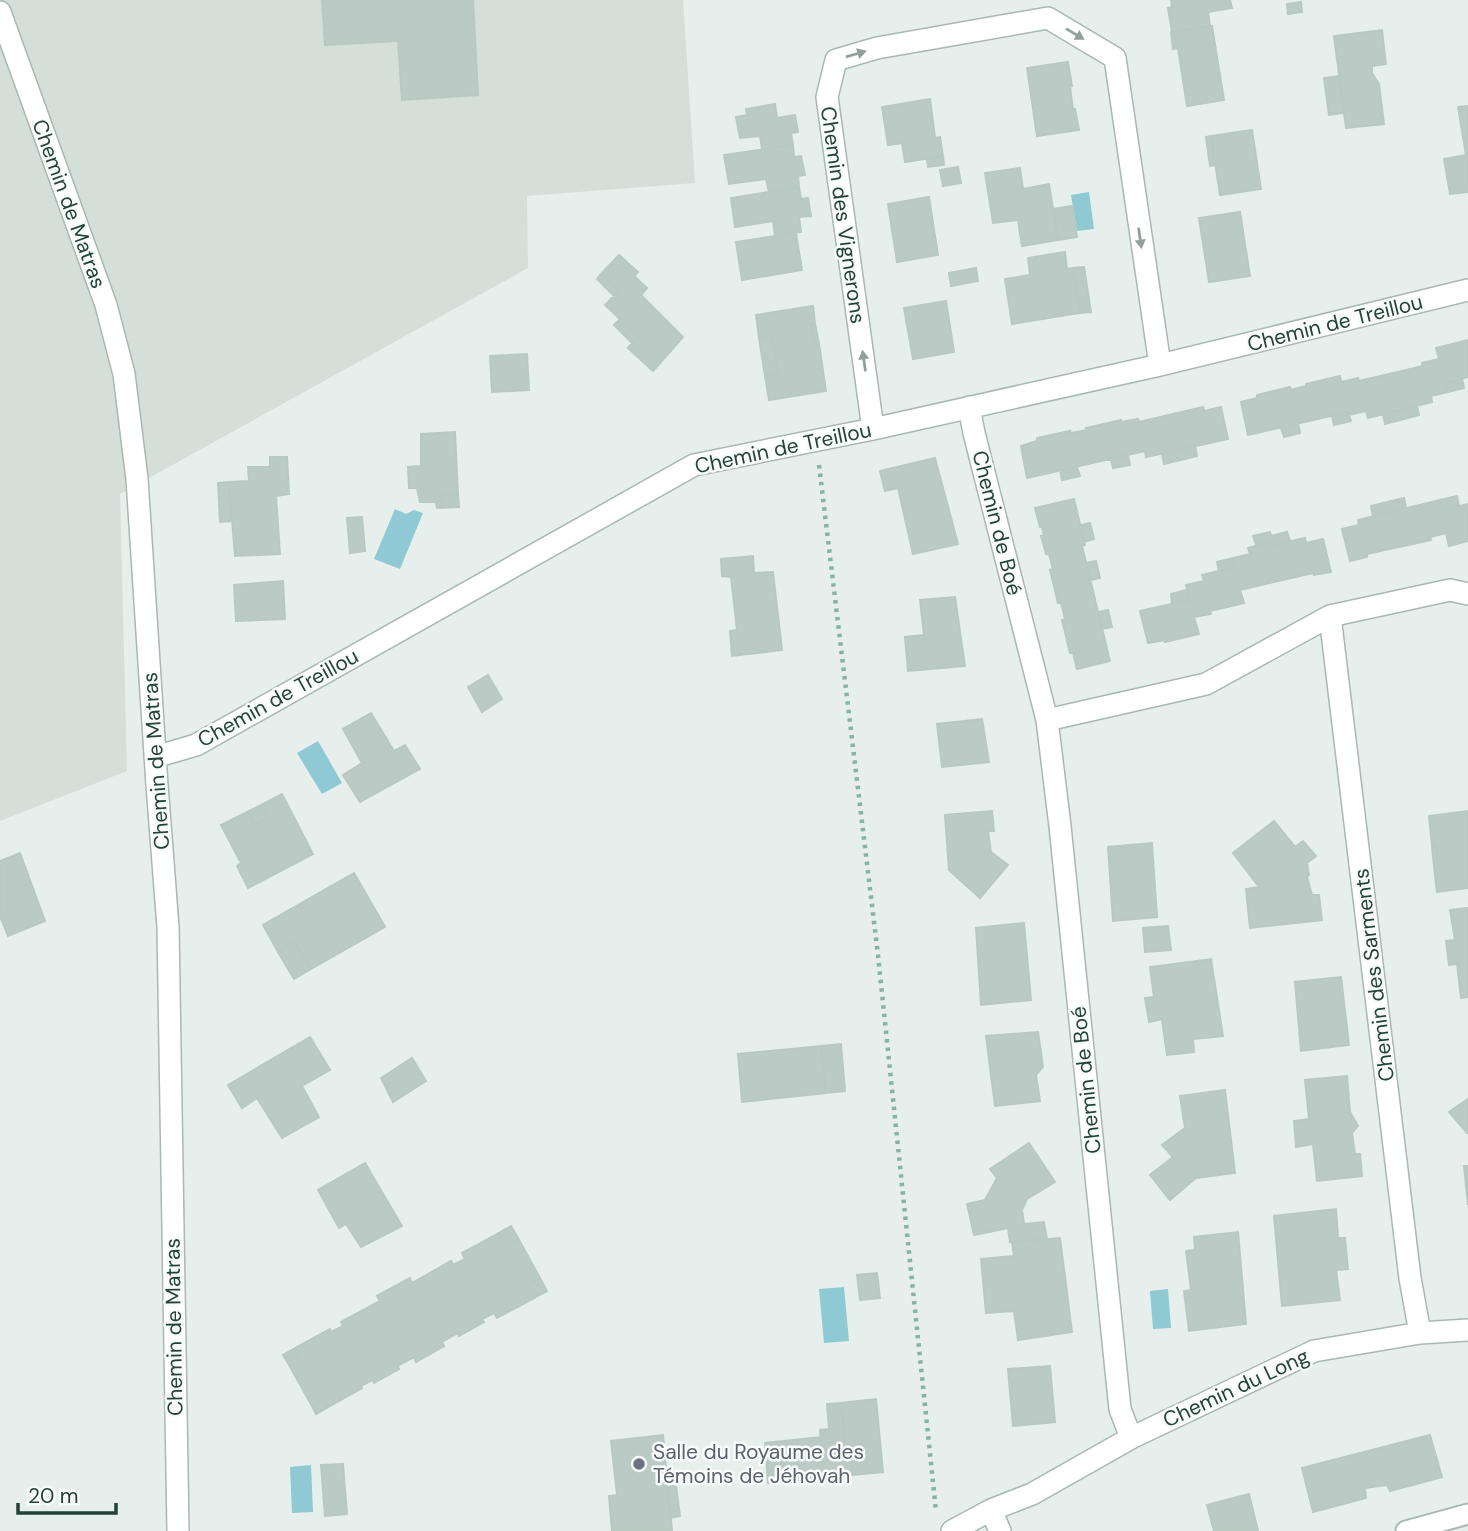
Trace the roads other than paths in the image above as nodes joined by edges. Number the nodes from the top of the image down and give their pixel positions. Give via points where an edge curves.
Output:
1 (0, 12) edge
2 (1468, 290) edge
3 (1160, 365) junction
4 (969, 407) junction
5 (873, 429) junction
6 (1468, 594) edge
7 (1330, 616) junction
8 (1047, 720) junction
9 (155, 757) junction
10 (1468, 1330) edge
11 (1420, 1333) junction
12 (1131, 1438) junction
13 (991, 1510) junction
14 (1468, 1514) edge
15 (945, 1524) edge
16 (178, 1531) edge
17 (1000, 1531) edge
18 (1406, 1531) edge

1 - 9 street, Chemin de Matras via 106,305 124,374 137,480
2 - 3 street, Chemin de Treillou
3 - 4 street, Chemin de Treillou
5 -> 3 street, Chemin des Vignerons via 827,97 836,60 877,48 1048,18 1115,58
4 - 5 street, Chemin de Treillou
4 - 8 street, Chemin de Boé
5 - 9 street, Chemin de Treillou via 694,465 196,745
6 - 7 street via 1450,590
7 - 8 street via 1206,684
7 - 11 street, Chemin des Sarments
8 - 12 street, Chemin de Boé via 1120,1409
9 - 16 street, Chemin de Matras via 168,927
10 - 11 street, Chemin du Long
11 - 12 street, Chemin du Long via 1314,1351
12 - 13 street, Chemin du Long via 1032,1493
13 - 15 street, Chemin du Long
13 - 17 street
14 - 18 lane

